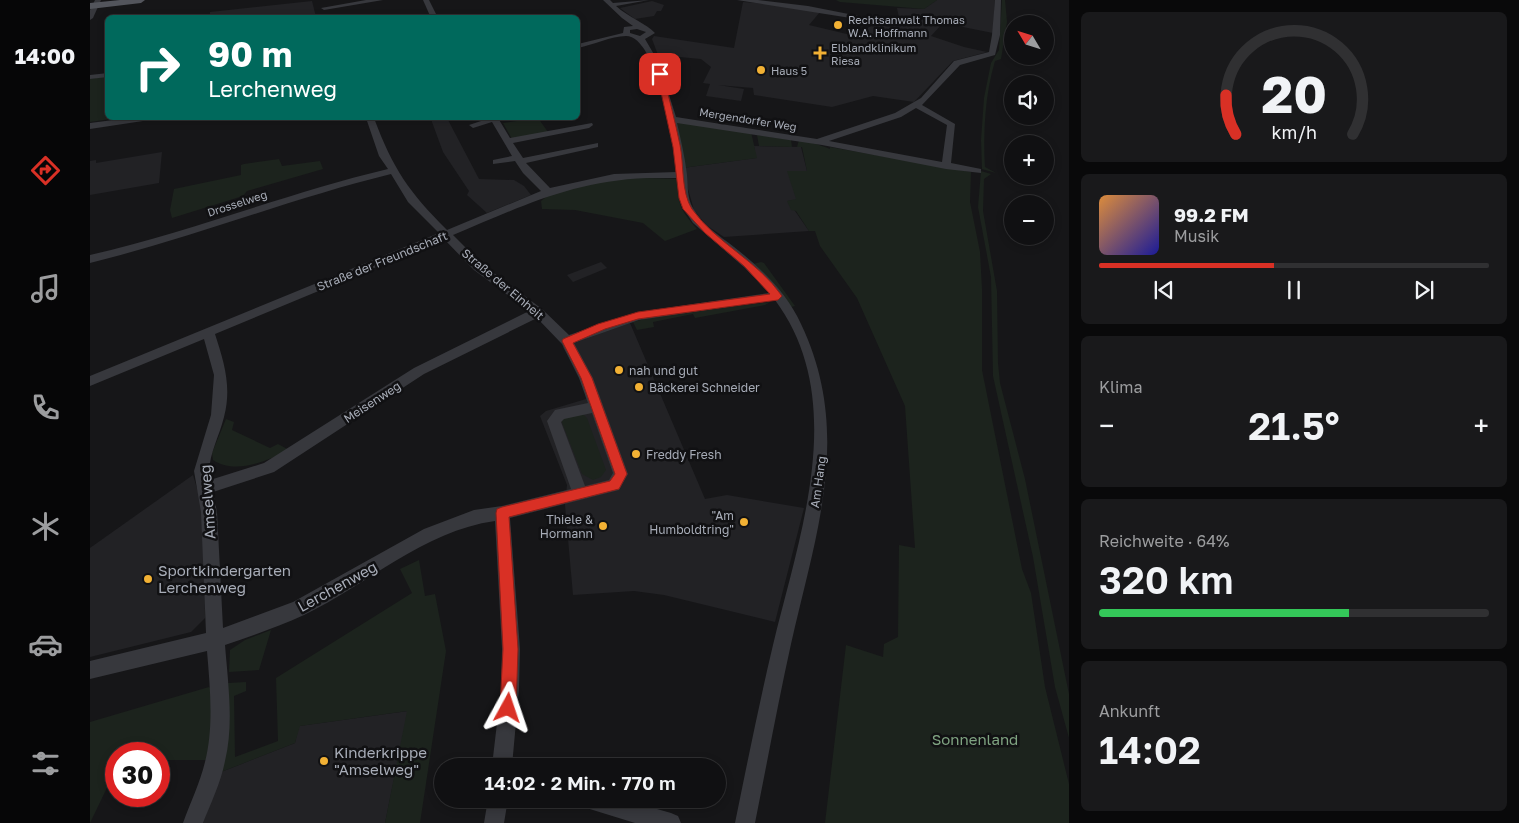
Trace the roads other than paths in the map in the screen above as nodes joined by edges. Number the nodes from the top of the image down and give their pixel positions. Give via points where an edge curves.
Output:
1 (141, 0) edge
2 (380, 0) edge
3 (426, 0) edge
4 (646, 0) edge
5 (740, 0) edge
6 (998, 0) edge
7 (608, 2) edge
8 (793, 2) edge
9 (94, 4) edge
10 (322, 4) edge
11 (434, 15) edge
12 (624, 17) junction
13 (90, 18) edge
14 (876, 20) dead end
15 (640, 27) junction
16 (628, 31) junction
17 (641, 38) junction
18 (580, 45) edge
19 (105, 74) edge
20 (90, 77) edge
21 (916, 105) junction
22 (670, 119) junction
23 (129, 120) edge
24 (371, 120) edge
25 (488, 120) edge
26 (495, 120) edge
27 (473, 125) dead end
28 (589, 125) dead end
29 (90, 126) edge
30 (508, 141) junction
31 (822, 142) junction
32 (595, 145) dead end
33 (519, 160) junction
34 (496, 162) dead end
35 (946, 166) junction
36 (393, 171) junction
37 (978, 171) dead end
38 (682, 178) junction
39 (548, 192) junction
40 (446, 234) junction
41 (90, 259) edge
42 (778, 296) junction
43 (538, 312) junction
44 (208, 332) junction
45 (567, 341) junction
46 (90, 381) edge
47 (598, 410) junction
48 (614, 485) joint
49 (206, 488) junction
50 (580, 492) junction
51 (502, 513) junction
52 (216, 640) junction
53 (90, 670) edge
54 (503, 758) edge
55 (496, 808) edge
56 (618, 808) edge
57 (193, 823) edge
58 (494, 823) edge
59 (671, 823) edge
60 (744, 823) edge

1 - 9 main road
2 - 10 street
3 - 11 street
4 - 7 street
5 - 8 street
6 - 21 street via 992,53 957,63
7 - 12 street
8 - 14 street via 824,12
9 - 13 street
12 - 15 street
12 - 16 street
15 - 16 street
15 - 17 street via 651,33
16 - 17 street
16 - 18 street
17 - 22 street, Am Hang via 656,63
19 - 20 street
21 - 31 street via 898,115
21 - 35 street via 951,124
22 - 31 street, Mergendorfer Weg
22 - 38 street, Am Hang
23 - 29 street
24 - 36 street, Straße der Einheit
25 - 27 street
26 - 30 street
28 - 30 street
30 - 33 street
31 - 35 street, Mergendorfer Weg
32 - 33 street
33 - 34 street
33 - 39 street
35 - 37 street, Mergendorfer Weg
36 - 40 street, Straße der Einheit via 412,200
36 - 41 street, Drosselweg via 334,185 145,246
38 - 39 street, Straße der Freundschaft via 614,176 577,182
38 - 42 street, Am Hang via 683,198 696,220 748,264
39 - 40 street, Straße der Freundschaft
40 - 43 street, Straße der Einheit via 478,267
40 - 44 street, Straße der Freundschaft
42 - 45 street via 638,316 602,326
42 - 60 street, Am Hang via 795,323 814,375 823,432 821,472
43 - 45 street, Straße der Einheit
43 - 49 street, Meisenweg via 419,371 269,468
44 - 46 street, Straße der Freundschaft
44 - 49 street, Amselweg via 221,375 218,415 201,471
45 - 47 street, Straße der Einheit
47 - 48 street, Straße der Einheit via 621,474
47 - 50 street via 560,414 554,421
48 - 50 street, Lerchenweg
49 - 52 street, Amselweg
50 - 51 street, Lerchenweg
51 - 52 street, Lerchenweg via 474,517 430,534 298,609
51 - 54 street via 511,649
52 - 53 street, Lerchenweg
52 - 57 street, Amselweg via 219,742 215,763
55 - 58 street
56 - 59 street

